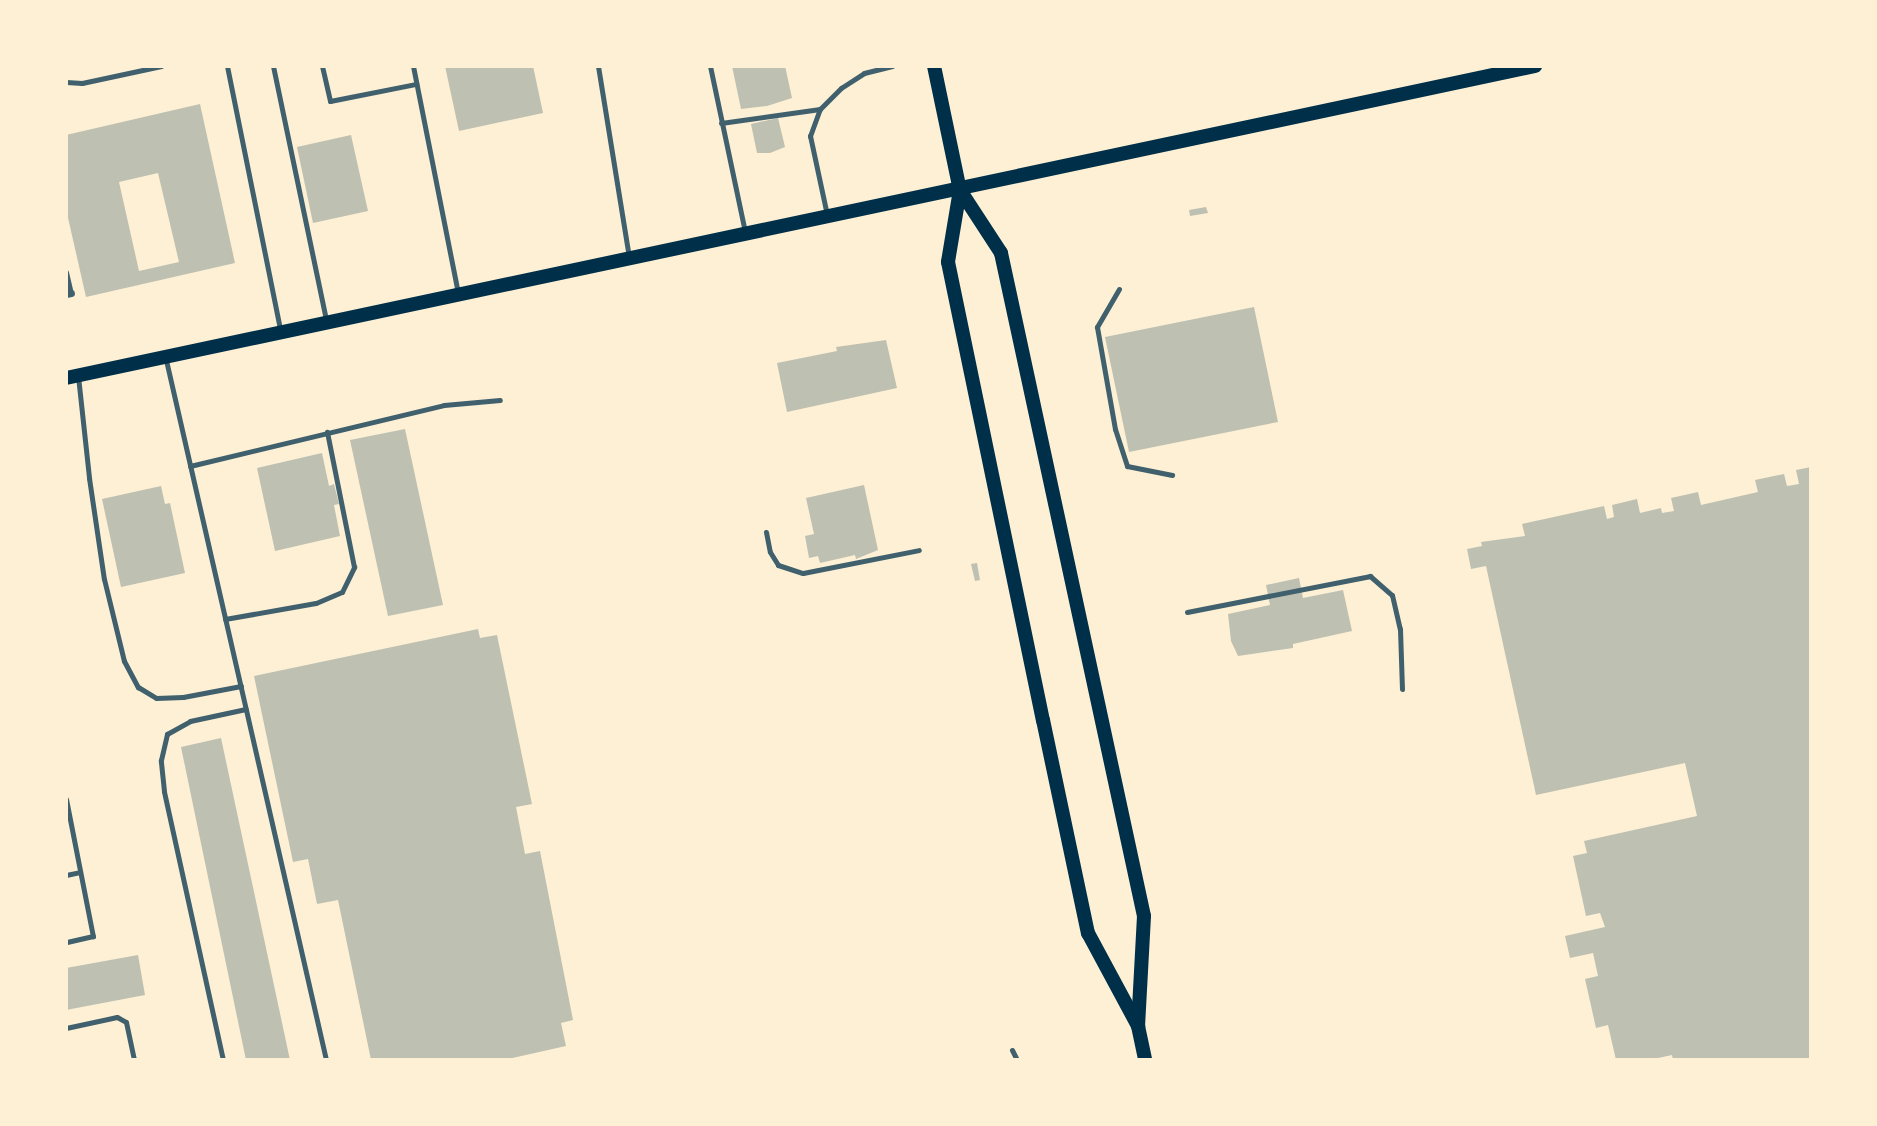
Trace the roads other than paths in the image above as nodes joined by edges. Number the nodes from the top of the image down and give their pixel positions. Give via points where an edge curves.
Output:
1 (161, 66) edge
2 (227, 66) edge
3 (273, 66) edge
4 (323, 66) edge
5 (413, 66) edge
6 (598, 66) edge
7 (710, 66) edge
8 (892, 66) edge
9 (934, 66) edge
10 (1535, 66) edge
11 (1480, 72) edge
12 (66, 82) edge
13 (416, 84) junction
14 (820, 109) junction
15 (722, 122) junction
16 (960, 190) junction
17 (827, 218) junction
18 (746, 235) junction
19 (629, 260) junction
20 (66, 272) edge
21 (1119, 289) dead end
22 (69, 294) edge
23 (459, 296) junction
24 (326, 323) junction
25 (281, 333) junction
26 (165, 358) junction
27 (72, 377) edge
28 (500, 400) dead end
29 (327, 432) junction
30 (190, 466) junction
31 (1172, 475) dead end
32 (765, 532) dead end
33 (919, 550) dead end
34 (1187, 612) dead end
35 (225, 619) junction
36 (241, 686) junction
37 (1402, 689) dead end
38 (246, 709) junction
39 (66, 799) edge
40 (80, 872) junction
41 (66, 875) edge
42 (66, 942) edge
43 (1138, 1026) junction
44 (66, 1028) edge
45 (1012, 1050) dead end
46 (134, 1059) edge
47 (223, 1059) edge
48 (326, 1059) edge
49 (1017, 1059) edge
50 (1145, 1059) edge

1 - 12 lane via 82,83
2 - 25 lane
3 - 24 lane
4 - 13 lane via 330,101
5 - 13 lane
6 - 19 lane
7 - 15 lane
8 - 14 lane via 864,73
9 - 16 main road
10 - 11 main road
11 - 16 main road
13 - 23 lane
14 - 15 lane
14 - 17 lane via 810,136
15 - 18 lane
16 - 17 main road
16 - 43 main road via 1001,253 1138,889 1143,916
16 - 43 main road via 948,262 1088,933
17 - 18 main road
18 - 19 main road
19 - 23 main road
20 - 22 lane
21 - 31 lane via 1097,327 1115,429 1127,466
23 - 24 main road
24 - 25 main road
25 - 26 main road
26 - 27 main road
26 - 30 lane
27 - 36 lane via 104,579 124,661 138,687 156,698
28 - 29 lane via 444,405
29 - 30 lane
29 - 35 lane via 354,567 342,592 316,603
30 - 35 lane
32 - 33 lane via 778,565 803,573
34 - 37 lane via 1370,576 1392,595 1400,629
35 - 36 lane
36 - 38 lane
38 - 47 lane via 190,721 167,734 161,760
38 - 48 lane
39 - 40 lane
40 - 41 lane
40 - 42 lane via 93,936
43 - 50 main road
44 - 46 lane via 117,1017 126,1022
45 - 49 lane

